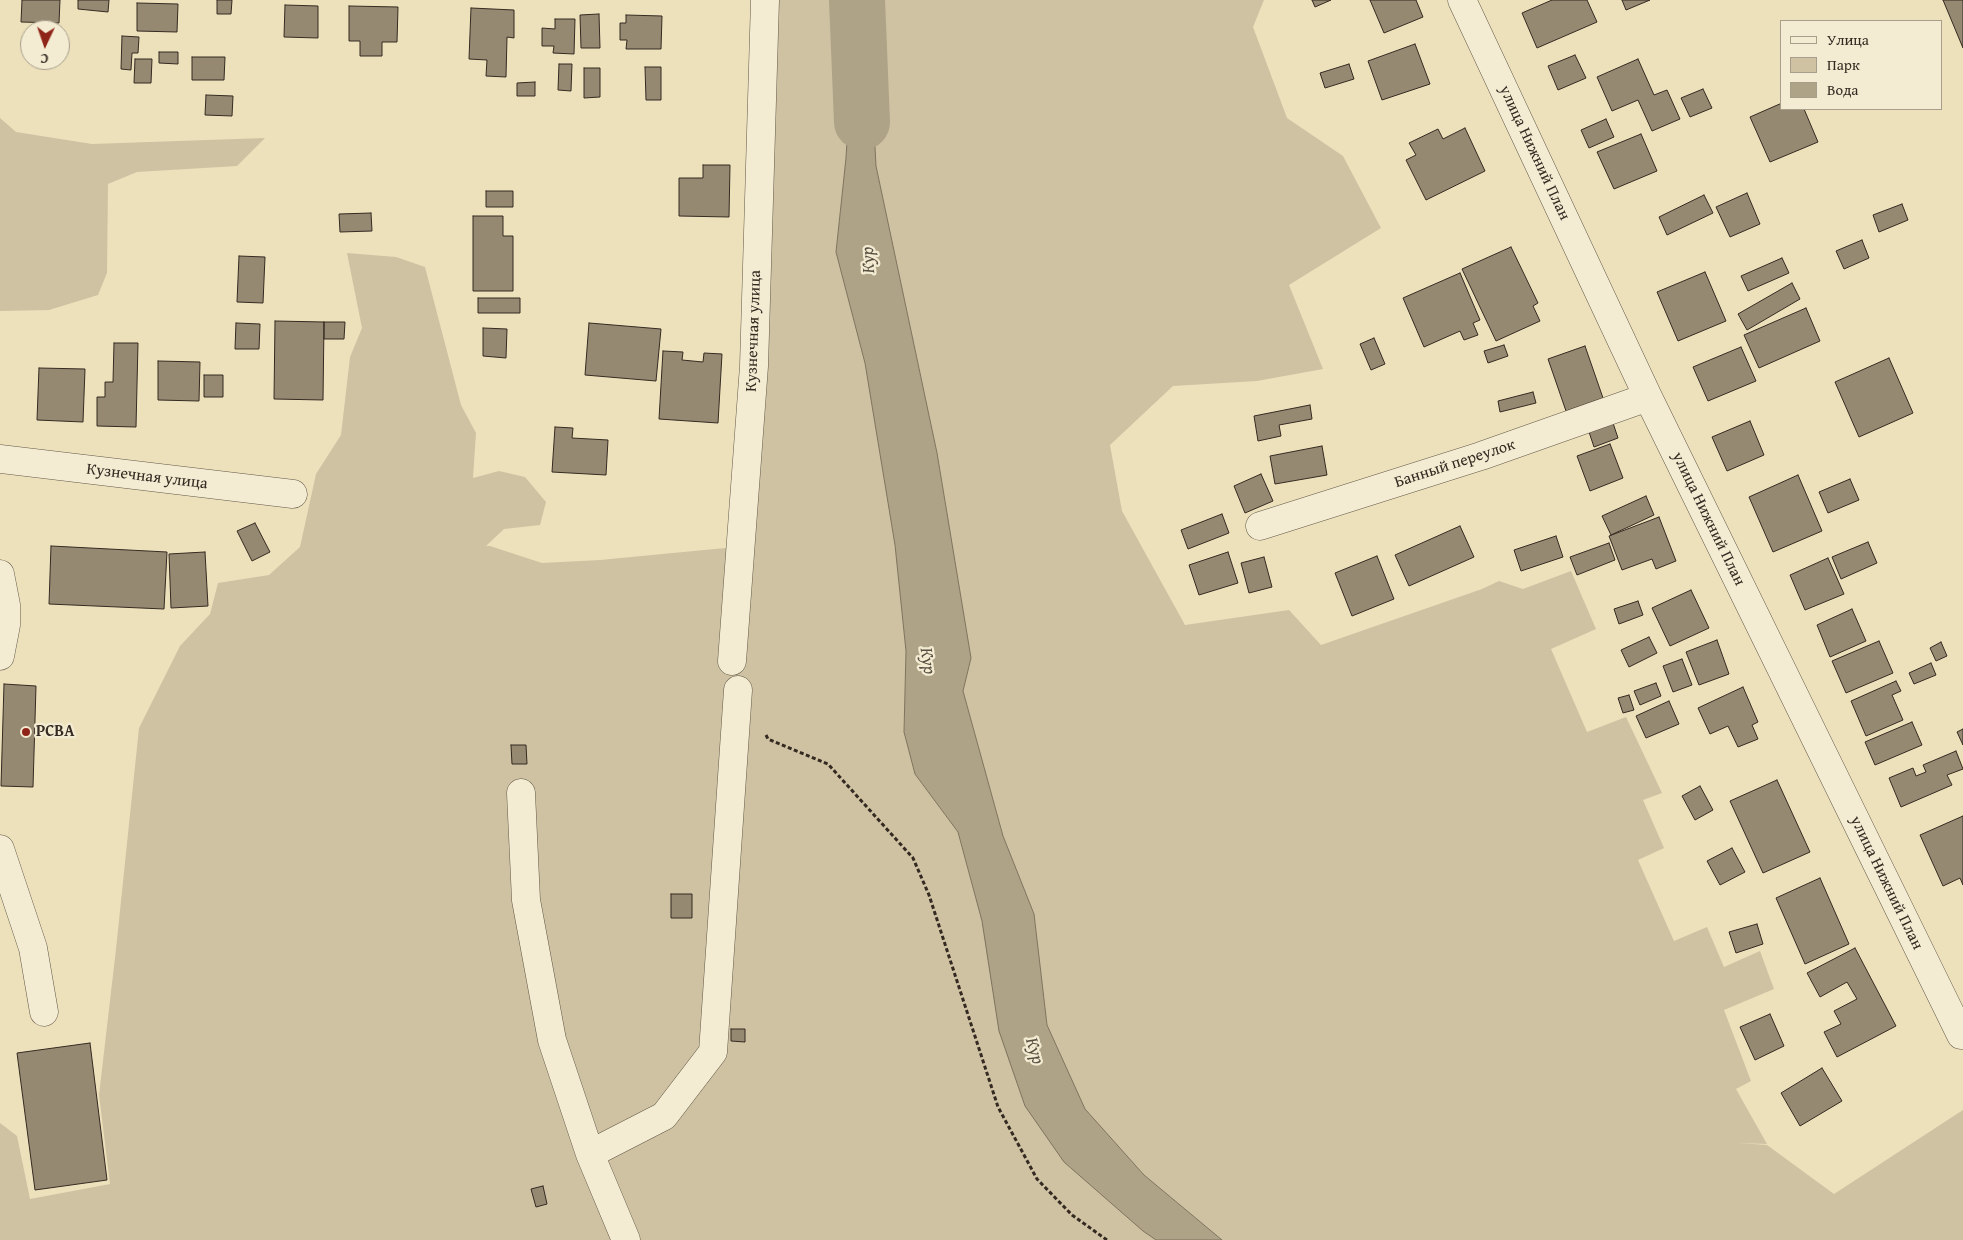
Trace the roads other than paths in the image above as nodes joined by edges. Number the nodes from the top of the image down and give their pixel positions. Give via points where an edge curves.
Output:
1 (765, 0) edge
2 (1462, 0) edge
3 (1648, 397) junction
4 (0, 459) edge
5 (293, 494) dead end
6 (1260, 526) dead end
7 (0, 574) edge
8 (0, 656) edge
9 (732, 661) dead end
10 (738, 690) dead end
11 (521, 793) dead end
12 (0, 849) edge
13 (44, 1012) dead end
14 (1962, 1034) edge
15 (590, 1154) junction
16 (626, 1240) edge

1 - 9 street, Кузнечная улица via 754,366
2 - 3 street, улица Нижний План
3 - 6 street, Банный переулок via 1481,456
3 - 14 street, улица Нижний План
4 - 5 street, Кузнечная улица
7 - 8 street via 6,605
10 - 15 street via 713,1052 664,1116
11 - 15 street via 526,900 552,1040
12 - 13 street via 33,948
15 - 16 street

